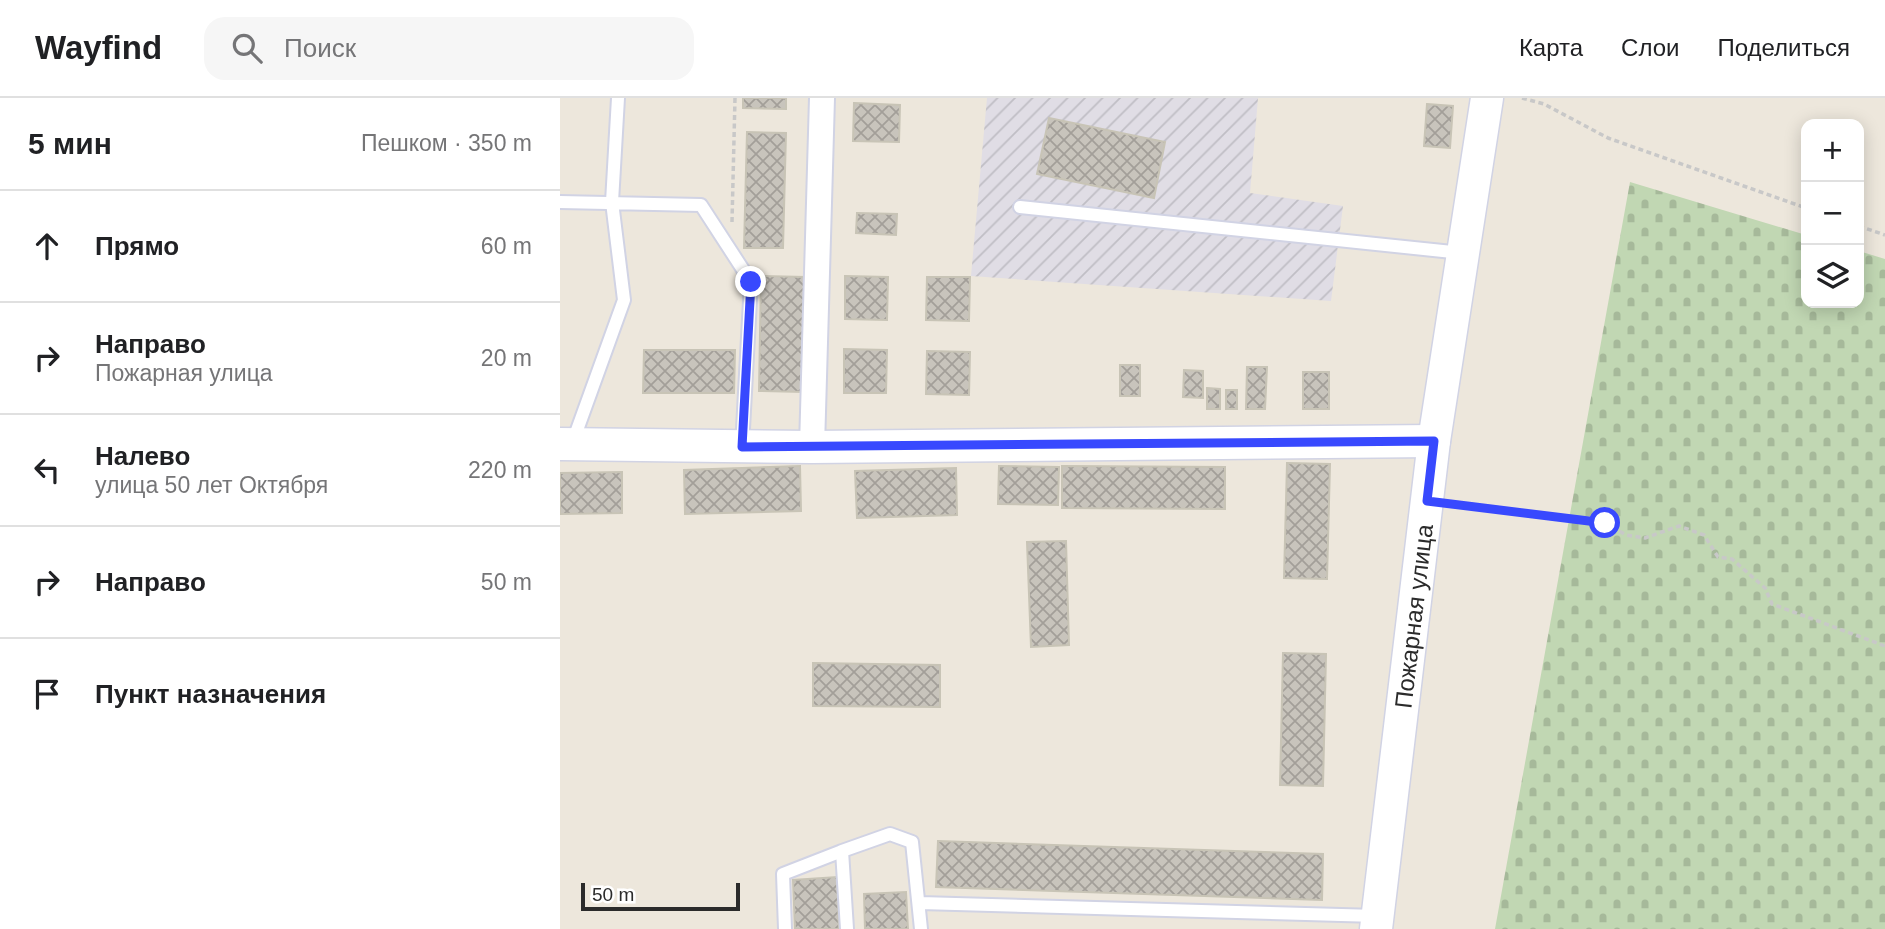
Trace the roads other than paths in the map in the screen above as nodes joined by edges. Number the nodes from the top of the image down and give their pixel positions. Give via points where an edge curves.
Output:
1 (618, 98) edge
2 (822, 98) edge
3 (1487, 98) edge
4 (560, 202) edge
5 (612, 202) junction
6 (1020, 207) dead end
7 (1462, 254) junction
8 (1434, 441) junction
9 (566, 444) edge
10 (742, 447) junction
11 (812, 447) junction
12 (842, 851) junction
13 (919, 903) junction
14 (1377, 923) edge
15 (785, 929) edge
16 (847, 929) edge
17 (920, 929) edge

1 - 5 lane
2 - 11 street
3 - 7 street, Пожарная улица
4 - 5 lane
5 - 9 lane via 624,300
5 - 10 lane via 701,205 751,282
6 - 7 lane
7 - 8 street, Пожарная улица
8 - 11 street
8 - 14 street, Пожарная улица
9 - 10 street
10 - 11 street
12 - 13 lane via 890,834 912,842
12 - 15 lane via 783,874
12 - 16 lane
13 - 14 lane
13 - 17 lane

